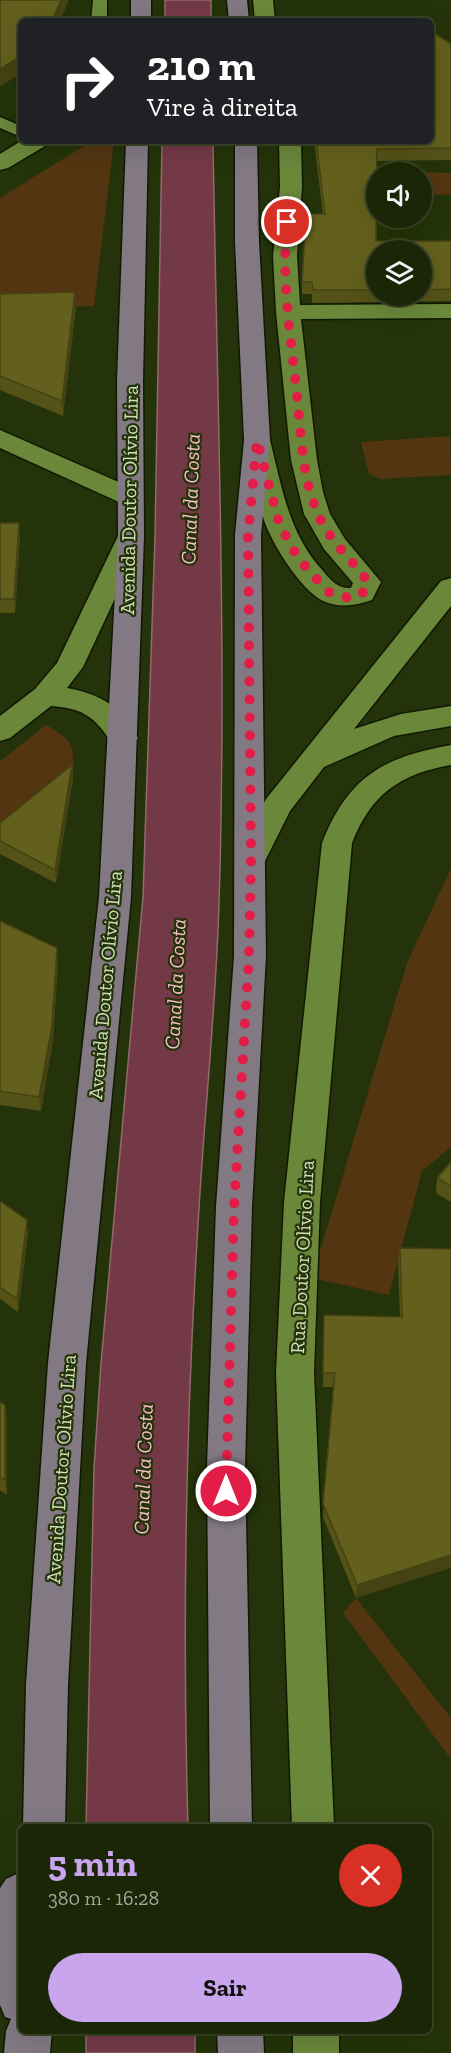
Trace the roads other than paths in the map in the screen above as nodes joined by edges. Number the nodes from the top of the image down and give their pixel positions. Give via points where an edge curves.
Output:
1 (100, 0) edge
2 (141, 0) edge
3 (237, 0) edge
4 (263, 0) edge
5 (99, 18) edge
6 (141, 18) edge
7 (238, 18) edge
8 (265, 18) edge
9 (0, 122) edge
10 (18, 131) edge
11 (31, 144) edge
12 (137, 144) edge
13 (246, 144) edge
14 (290, 144) edge
15 (0, 164) edge
16 (451, 311) edge
17 (288, 312) junction
18 (0, 438) edge
19 (257, 440) junction
20 (130, 497) junction
21 (131, 536) junction
22 (451, 587) edge
23 (45, 696) junction
24 (451, 716) edge
25 (0, 731) edge
26 (123, 738) junction
27 (451, 755) edge
28 (296, 782) junction
29 (251, 859) junction
30 (44, 1824) edge
31 (231, 1824) edge
32 (313, 1824) edge
33 (18, 1899) edge
34 (0, 1929) edge
35 (0, 1953) edge
36 (18, 1988) edge
37 (240, 2034) edge
38 (316, 2034) edge
39 (241, 2053) edge
40 (316, 2053) edge

1 - 5 lane
2 - 6 main road
3 - 7 main road
4 - 8 street
9 - 10 lane
11 - 15 street
12 - 20 main road, Avenida Doutor Olívio Lira
13 - 19 main road
14 - 17 street via 291,187 285,242
16 - 17 street
17 - 19 street via 310,492 317,514 334,543 368,582 362,594 349,598 330,593 292,548 279,523
18 - 20 street
19 - 29 main road via 248,535
20 - 21 main road, Avenida Doutor Olívio Lira
21 - 23 street via 77,653
21 - 26 main road, Avenida Doutor Olívio Lira
22 - 28 street
23 - 25 street
23 - 26 street via 97,707 110,717
24 - 28 street via 422,719 363,735 337,748
26 - 30 main road, Avenida Doutor Olívio Lira via 110,953 67,1363 47,1684
27 - 32 street, Rua Doutor Olívio Lira via 408,765 369,787 344,822 337,843 302,1202 296,1373
28 - 29 street via 277,806
29 - 31 main road via 228,1388
33 - 34 main road
35 - 36 main road via 14,1970
37 - 39 main road
38 - 40 street

